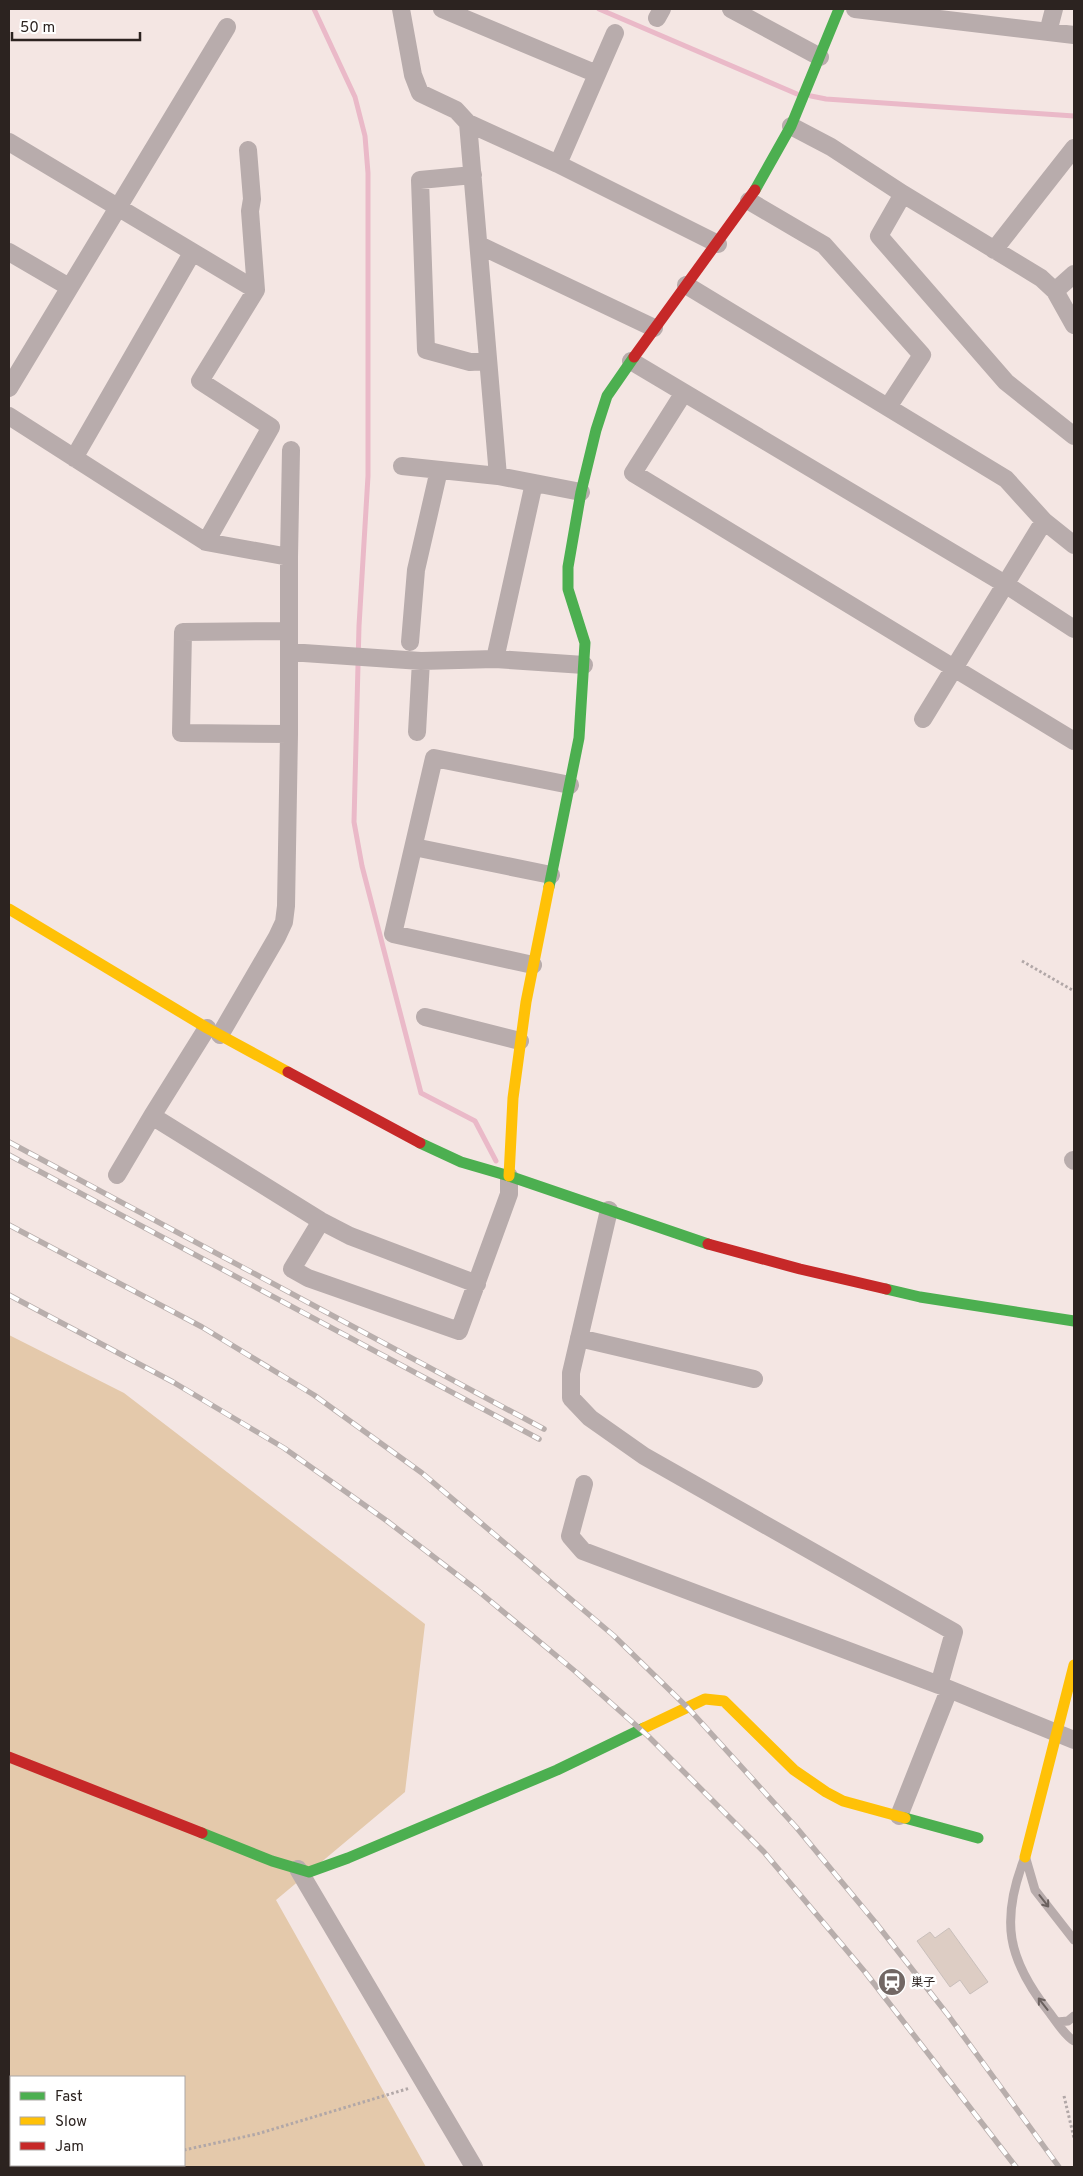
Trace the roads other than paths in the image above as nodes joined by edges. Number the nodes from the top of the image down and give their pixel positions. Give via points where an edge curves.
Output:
1 (401, 9) edge
2 (442, 9) edge
3 (731, 9) edge
4 (838, 9) edge
5 (855, 9) edge
6 (1054, 9) edge
7 (227, 27) dead end
8 (1048, 32) junction
9 (615, 33) dead end
10 (1074, 35) edge
11 (820, 57) junction
12 (597, 74) junction
13 (468, 123) junction
14 (791, 126) junction
15 (9, 142) edge
16 (1074, 148) edge
17 (248, 150) dead end
18 (558, 164) junction
19 (473, 176) junction
20 (903, 194) junction
21 (749, 201) junction
22 (116, 208) junction
23 (718, 244) junction
24 (479, 245) junction
25 (994, 250) junction
26 (9, 252) edge
27 (192, 253) junction
28 (1074, 274) edge
29 (686, 285) junction
30 (69, 287) junction
31 (256, 290) junction
32 (1055, 291) junction
33 (1074, 325) edge
34 (654, 328) junction
35 (488, 361) junction
36 (631, 361) junction
37 (15, 364) edge
38 (9, 388) edge
39 (683, 394) junction
40 (888, 407) junction
41 (9, 416) edge
42 (1074, 436) edge
43 (291, 450) dead end
44 (74, 458) junction
45 (402, 466) dead end
46 (439, 470) junction
47 (498, 476) junction
48 (534, 483) junction
49 (581, 492) junction
50 (1044, 520) junction
51 (206, 542) junction
52 (1074, 544) edge
53 (289, 557) junction
54 (1005, 584) junction
55 (1074, 628) edge
56 (289, 631) junction
57 (410, 642) dead end
58 (289, 652) junction
59 (495, 659) junction
60 (421, 661) junction
61 (584, 665) junction
62 (954, 668) junction
63 (923, 719) dead end
64 (418, 732) dead end
65 (289, 734) junction
66 (1074, 741) edge
67 (570, 785) junction
68 (414, 847) junction
69 (551, 875) junction
70 (9, 909) edge
71 (533, 965) junction
72 (425, 1017) dead end
73 (214, 1032) junction
74 (520, 1040) junction
75 (152, 1116) junction
76 (117, 1175) dead end
77 (509, 1176) junction
78 (609, 1210) junction
79 (321, 1221) junction
80 (477, 1284) junction
81 (1074, 1321) edge
82 (579, 1338) junction
83 (754, 1379) dead end
84 (584, 1484) dead end
85 (1074, 1665) edge
86 (944, 1687) junction
87 (1057, 1733) junction
88 (1074, 1740) edge
89 (9, 1757) edge
90 (899, 1816) junction
91 (978, 1838) dead end
92 (1025, 1857) junction
93 (298, 1869) junction
94 (1074, 1940) edge
95 (1074, 2016) edge
96 (1057, 2022) junction
97 (1074, 2040) edge
98 (474, 2167) edge

1 - 13 street via 420,93 456,110
2 - 12 street
3 - 11 street
4 - 11 street
5 - 8 street
6 - 8 street
7 - 22 street
8 - 10 street
9 - 12 street
11 - 14 street
12 - 18 street
13 - 18 street
13 - 19 street
14 - 20 street via 832,147
14 - 21 street
15 - 22 street
16 - 25 street
17 - 31 street
18 - 23 street
19 - 24 street
19 - 35 street via 420,180 426,350 470,362
20 - 25 street
20 - 42 street via 879,236 1006,382
21 - 23 street
21 - 40 street via 824,245 922,355
22 - 27 street
22 - 30 street
23 - 29 street
24 - 34 street
24 - 35 street
25 - 32 street via 1041,278
26 - 30 street
27 - 31 street
27 - 44 street
28 - 32 street
29 - 34 street
29 - 40 street
30 - 37 street
31 - 51 street via 200,381 271,427
32 - 33 street
34 - 36 street
35 - 47 street
36 - 39 street
36 - 49 street via 607,396
37 - 38 street
39 - 54 street
39 - 62 street via 633,473
40 - 50 street via 1006,479
41 - 44 street
43 - 53 street
44 - 51 street
45 - 46 street
46 - 47 street
46 - 57 street via 416,570
47 - 48 street
48 - 49 street
48 - 59 street
49 - 61 street via 568,567 568,589 584,643
50 - 52 street
50 - 54 street
51 - 53 street
53 - 56 street
54 - 55 street
54 - 62 street
56 - 58 street
56 - 65 street via 183,632 181,733
58 - 60 street
58 - 65 street
59 - 60 street
59 - 61 street
60 - 64 street
61 - 67 street via 579,738
62 - 63 street
62 - 66 street
65 - 73 street via 284,922
67 - 68 street via 434,758
67 - 69 street
68 - 69 street
68 - 71 street via 393,934
69 - 71 street
70 - 73 street
71 - 74 street
72 - 74 street
73 - 75 street
73 - 77 street via 394,1130 461,1162
74 - 77 street
75 - 76 street
75 - 79 street
77 - 78 street
77 - 80 street via 509,1194
78 - 81 street via 698,1241 800,1269 920,1297
78 - 82 street
79 - 80 street via 350,1236
79 - 80 street via 292,1269 308,1278 459,1332
82 - 83 street
82 - 86 street via 571,1373 571,1398 590,1418 644,1456 954,1632
84 - 86 street via 570,1536 583,1551
85 - 87 street
86 - 87 street
86 - 90 street
87 - 88 street
87 - 92 street
89 - 93 street
90 - 91 street
90 - 93 street via 824,1793 805,1780 724,1701 705,1700 557,1770 348,1858 309,1872
92 -> 94 lane via 1035,1890
96 -> 92 lane via 1030,1988 1010,1937 1010,1906 1015,1881
93 - 98 street
95 - 96 lane via 1068,2021
96 - 97 lane

